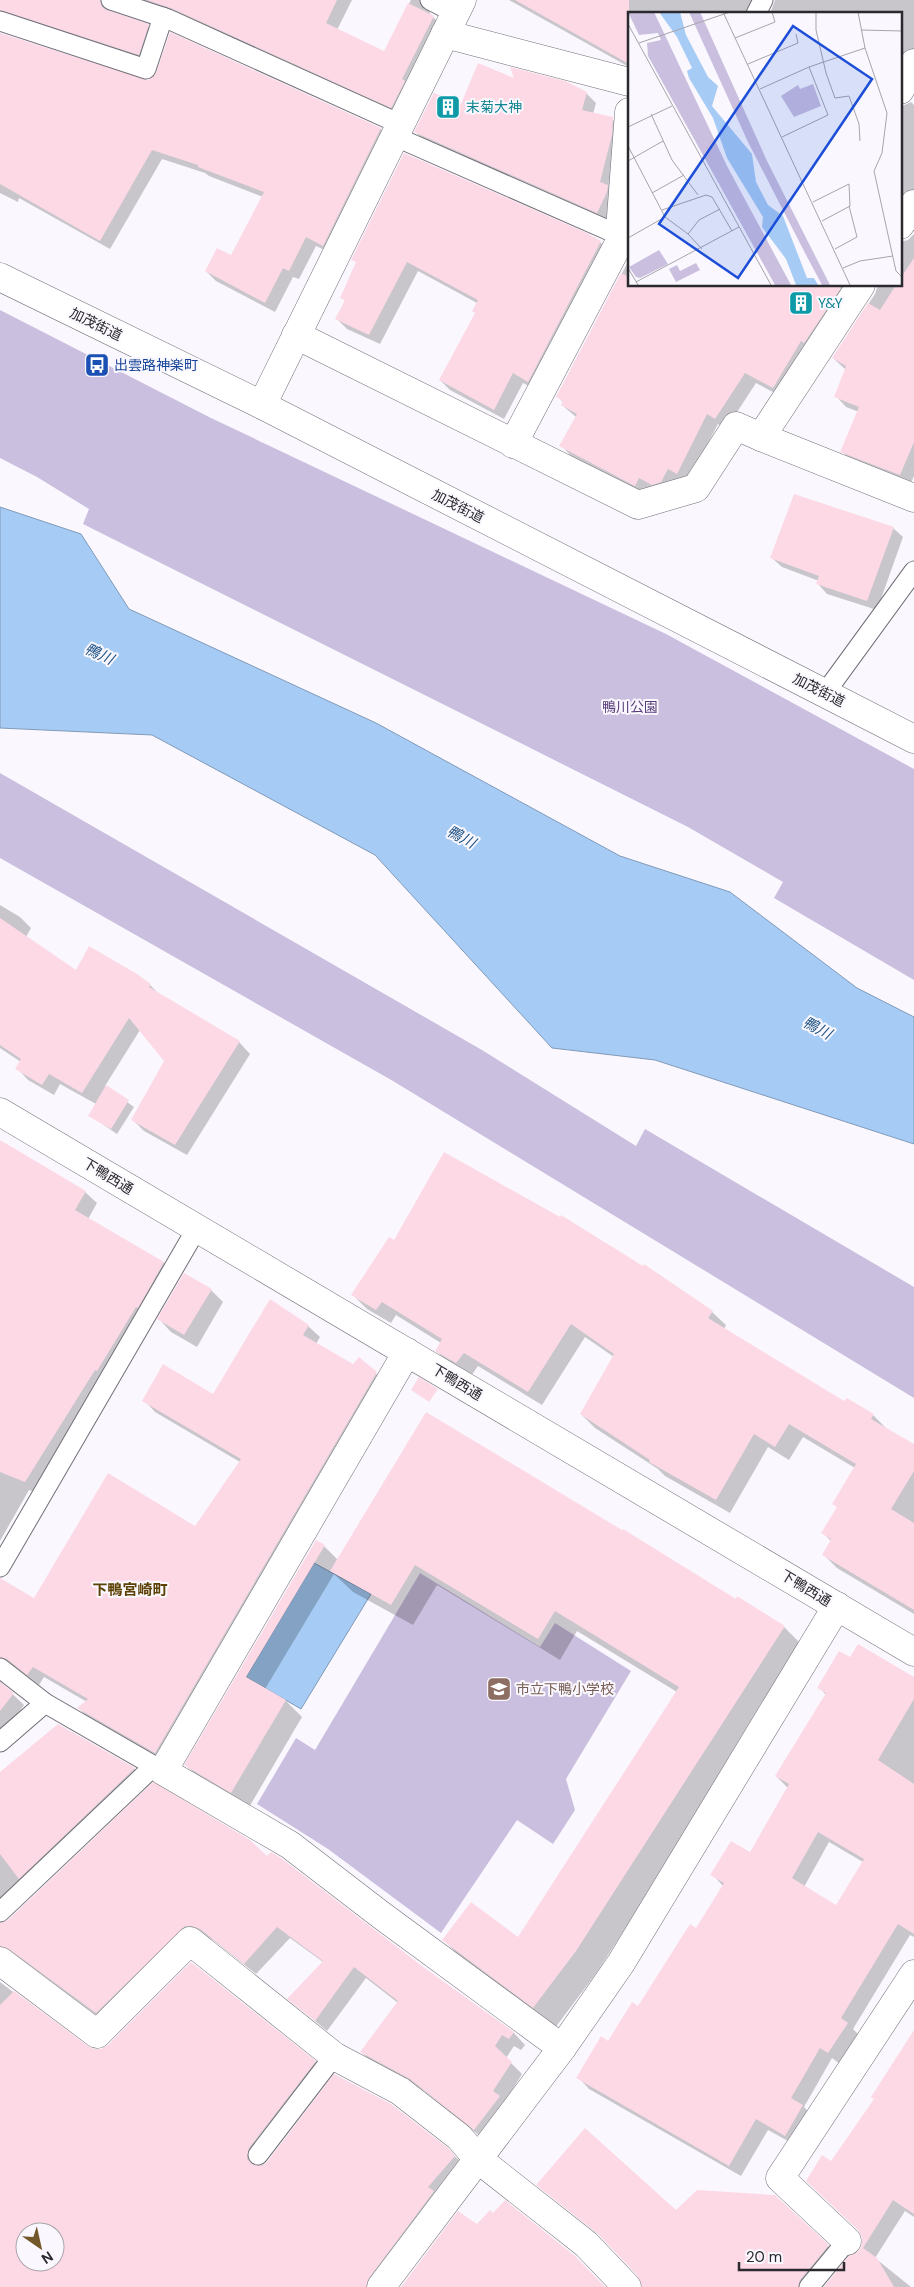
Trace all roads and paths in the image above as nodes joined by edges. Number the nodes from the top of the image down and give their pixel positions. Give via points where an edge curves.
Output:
1 (111, 0) edge
2 (430, 0) edge
3 (763, 0) edge
4 (757, 12) edge
5 (454, 16) edge
6 (163, 17) junction
7 (0, 21) edge
8 (914, 63) edge
9 (628, 82) edge
10 (902, 87) edge
11 (902, 92) edge
12 (914, 100) edge
13 (397, 130) junction
14 (628, 136) edge
15 (626, 184) edge
16 (914, 204) edge
17 (902, 222) edge
18 (619, 235) junction
19 (0, 277) edge
20 (856, 287) edge
21 (296, 335) junction
22 (262, 405) junction
23 (761, 437) junction
24 (512, 444) junction
25 (914, 498) edge
26 (914, 571) edge
27 (825, 693) junction
28 (914, 739) edge
29 (1, 1114) edge
30 (197, 1228) junction
31 (407, 1352) junction
32 (0, 1567) edge
33 (837, 1606) junction
34 (914, 1652) edge
35 (0, 1668) edge
36 (45, 1703) junction
37 (0, 1742) edge
38 (158, 1768) junction
39 (0, 1912) edge
40 (0, 1962) edge
41 (914, 1974) edge
42 (562, 2048) junction
43 (334, 2056) junction
44 (258, 2155) dead end
45 (478, 2159) junction
46 (847, 2241) joint
47 (380, 2287) edge
48 (627, 2287) edge
49 (809, 2287) edge

1 - 6 lane
2 - 5 lane
3 - 4 lane
5 - 9 street
5 - 13 street
6 - 7 lane via 146,69
6 - 13 lane
8 - 10 street
11 - 12 street
13 - 18 lane
13 - 21 street
14 - 15 street
15 - 18 street
16 - 17 street
18 - 24 street via 618,244
19 - 22 street, 加茂街道
20 - 23 street
21 - 22 street
21 - 24 street
22 - 27 street, 加茂街道
23 - 24 street via 736,426 696,488 638,506
23 - 25 street
26 - 27 lane
27 - 28 street, 加茂街道
29 - 30 street, 下鴨西通
30 - 31 street, 下鴨西通
30 - 32 lane
31 - 33 street, 下鴨西通
31 - 38 street
33 - 34 street, 下鴨西通
33 - 42 street via 621,1963
35 - 36 lane
36 - 37 lane
36 - 38 lane
38 - 39 lane
38 - 42 street via 290,1845
40 - 43 street via 97,2034 190,1941
41 - 46 street via 780,2178
42 - 45 street
43 - 44 lane
43 - 45 street via 400,2091 459,2137
45 - 47 street
45 - 48 street via 586,2244
46 - 49 lane

